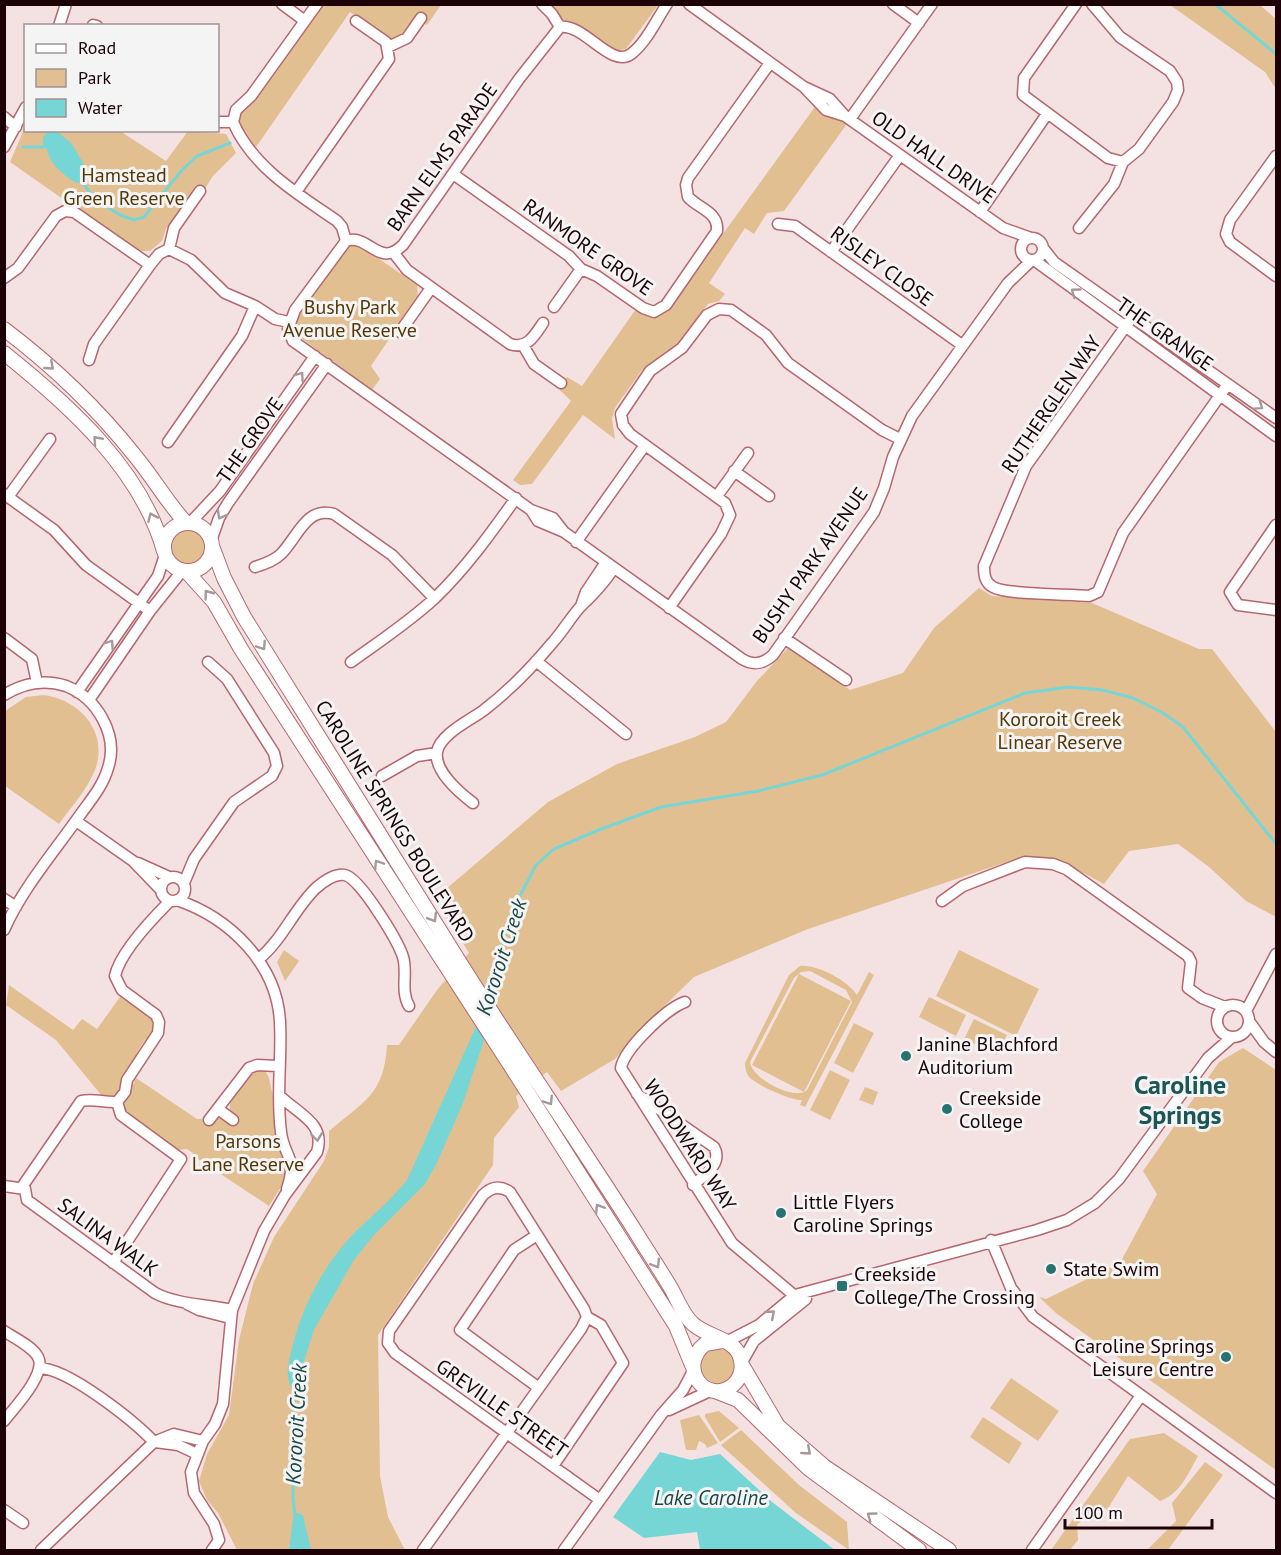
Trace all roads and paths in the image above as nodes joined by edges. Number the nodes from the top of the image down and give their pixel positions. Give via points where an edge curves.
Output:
1 (66, 4) edge
2 (282, 4) edge
3 (317, 4) edge
4 (542, 4) edge
5 (667, 4) edge
6 (689, 4) edge
7 (893, 4) edge
8 (932, 4) edge
9 (1076, 4) edge
10 (1092, 4) edge
11 (421, 18) dead end
12 (305, 21) junction
13 (356, 21) dead end
14 (919, 23) junction
15 (60, 24) edge
16 (560, 27) junction
17 (388, 47) junction
18 (770, 63) junction
19 (24, 110) edge
20 (1047, 114) junction
21 (4, 117) edge
22 (847, 118) junction
23 (219, 122) edge
24 (233, 122) junction
25 (10, 127) edge
26 (4, 147) edge
27 (900, 155) junction
28 (1276, 156) edge
29 (1123, 162) junction
30 (453, 174) junction
31 (200, 191) dead end
32 (296, 192) junction
33 (980, 212) junction
34 (778, 224) dead end
35 (1003, 228) junction
36 (1079, 228) dead end
37 (1030, 238) junction
38 (346, 241) junction
39 (1043, 248) junction
40 (169, 249) junction
41 (393, 252) junction
42 (831, 252) junction
43 (1021, 252) junction
44 (1033, 260) junction
45 (150, 265) junction
46 (581, 269) junction
47 (1058, 272) junction
48 (1276, 276) edge
49 (4, 278) edge
50 (1008, 283) junction
51 (431, 288) junction
52 (255, 306) junction
53 (554, 308) dead end
54 (1133, 316) junction
55 (289, 322) junction
56 (543, 323) dead end
57 (1125, 327) junction
58 (4, 329) edge
59 (400, 332) dead end
60 (523, 345) junction
61 (962, 345) junction
62 (4, 353) edge
63 (315, 356) junction
64 (89, 360) dead end
65 (327, 364) junction
66 (561, 383) dead end
67 (1228, 384) junction
68 (1221, 395) junction
69 (1276, 418) edge
70 (1276, 436) edge
71 (50, 439) dead end
72 (900, 439) junction
73 (168, 442) dead end
74 (645, 444) junction
75 (748, 453) dead end
76 (734, 471) junction
77 (6, 495) edge
78 (717, 496) junction
79 (769, 496) dead end
80 (516, 498) junction
81 (188, 523) junction
82 (1276, 525) edge
83 (576, 542) junction
84 (212, 544) junction
85 (164, 553) junction
86 (610, 565) junction
87 (255, 567) dead end
88 (184, 571) junction
89 (434, 598) junction
90 (139, 603) junction
91 (669, 608) junction
92 (1276, 609) edge
93 (150, 610) junction
94 (4, 638) edge
95 (784, 638) junction
96 (536, 660) junction
97 (208, 662) dead end
98 (351, 662) dead end
99 (846, 680) dead end
100 (37, 683) junction
101 (4, 695) edge
102 (83, 696) junction
103 (626, 734) dead end
104 (437, 753) junction
105 (382, 776) dead end
106 (473, 803) dead end
107 (76, 820) junction
108 (133, 861) junction
109 (178, 881) junction
110 (167, 896) junction
111 (4, 899) edge
112 (942, 901) dead end
113 (16, 907) junction
114 (202, 910) junction
115 (4, 930) edge
116 (1276, 954) edge
117 (259, 959) junction
118 (1255, 989) junction
119 (1202, 998) junction
120 (685, 1002) dead end
121 (409, 1006) dead end
122 (1229, 1006) junction
123 (1218, 1016) junction
124 (1247, 1016) junction
125 (1219, 1028) junction
126 (1238, 1035) junction
127 (1264, 1042) junction
128 (1276, 1052) edge
129 (1208, 1058) junction
130 (278, 1066) junction
131 (634, 1093) junction
132 (280, 1096) junction
133 (117, 1102) junction
134 (292, 1108) junction
135 (218, 1109) junction
136 (281, 1119) junction
137 (209, 1120) dead end
138 (233, 1120) dead end
139 (291, 1165) junction
140 (307, 1167) junction
141 (693, 1185) junction
142 (4, 1186) edge
143 (25, 1189) junction
144 (285, 1195) junction
145 (537, 1235) junction
146 (991, 1240) junction
147 (112, 1263) junction
148 (799, 1298) junction
149 (231, 1314) junction
150 (587, 1317) junction
151 (4, 1330) edge
152 (724, 1341) junction
153 (742, 1364) junction
154 (39, 1368) junction
155 (692, 1369) junction
156 (539, 1388) junction
157 (714, 1390) junction
158 (1140, 1397) junction
159 (661, 1415) junction
160 (4, 1421) edge
161 (507, 1434) junction
162 (203, 1441) junction
163 (154, 1442) junction
164 (197, 1454) junction
165 (553, 1466) junction
166 (1276, 1493) edge
167 (600, 1500) junction
168 (4, 1510) edge
169 (22, 1523) dead end
170 (219, 1540) junction
171 (568, 1549) edge
172 (41, 1551) edge
173 (213, 1551) edge
174 (225, 1551) edge
175 (423, 1551) edge
176 (919, 1551) edge
177 (949, 1551) edge
178 (1032, 1551) edge

1 - 15 street
2 - 12 street
3 - 12 street
4 - 16 street
5 - 16 street via 626,57 614,56 574,29
6 - 18 street, OLD HALL DRIVE
7 - 14 street
8 - 14 street
9 - 20 street via 1023,82 1023,95
10 - 29 street via 1119,37 1170,71 1177,82 1173,102 1139,149
11 - 17 street via 407,38
12 - 24 street via 251,96 236,110
13 - 17 street
14 - 22 street
16 - 30 street, BARN ELMS PARADE
17 - 32 street via 386,64
18 - 22 street, OLD HALL DRIVE via 804,87 826,110
18 - 46 street, RANMORE GROVE via 688,178 688,197 713,215 717,231 666,305 649,311
19 - 25 street
20 - 29 street via 1108,158
20 - 33 street
21 - 25 street
22 - 27 street, OLD HALL DRIVE
23 - 24 street
24 - 32 street via 268,171
25 - 26 street
27 - 33 street, OLD HALL DRIVE
27 - 42 street
28 - 48 street via 1230,220 1226,234 1230,242
29 - 36 street via 1114,184
30 - 41 street, BARN ELMS PARADE via 403,244
30 - 46 street, RANMORE GROVE via 569,256
31 - 40 street via 174,228
32 - 38 street via 337,221
33 - 35 street, OLD HALL DRIVE
34 - 42 street, RISLEY CLOSE via 795,226
35 - 37 street, OLD HALL DRIVE
35 - 43 street, OLD HALL DRIVE
37 - 39 street via 1038,239
37 - 43 street via 1024,241
38 - 41 street, BARN ELMS PARADE via 359,241 385,254
38 - 55 street
39 - 44 street
39 - 47 street, THE GRANGE
40 - 45 street
40 - 52 street via 191,260 220,290
41 - 51 street via 407,270
42 - 61 street, RISLEY CLOSE
43 - 44 street
43 - 50 street, BUSHY PARK AVENUE
44 - 47 street, THE GRANGE
44 - 50 street, BUSHY PARK AVENUE
45 - 49 street via 74,212 65,210 56,216 18,268
45 - 64 street via 94,344
46 - 53 street
47 - 54 street, THE GRANGE
57 -> 47 street, THE GRANGE
50 - 61 street, BUSHY PARK AVENUE
51 - 59 street
51 - 60 street via 510,344
52 - 55 street via 275,319
52 - 73 street via 242,336
54 - 57 street, RUTHERGLEN WAY
54 - 67 street, THE GRANGE
55 - 63 street via 293,341
56 - 60 street
57 - 68 street, THE GRANGE
57 - 68 street, RUTHERGLEN WAY via 1017,481 984,566 984,577 991,586 1089,596 1098,592 1123,534
58 -> 81 main road via 101,417 136,457 165,500
60 - 66 street via 534,364
61 - 72 street, BUSHY PARK AVENUE
85 -> 62 main road via 149,510 127,476 65,406
63 - 65 street
81 -> 63 street, THE GROVE via 220,491
65 - 80 street, BUSHY PARK AVENUE
65 -> 84 street, THE GROVE via 228,503
67 - 68 street, RUTHERGLEN WAY
67 -> 69 street, THE GRANGE
68 - 70 street, THE GRANGE
71 - 77 street
72 - 74 street via 788,363 766,335 724,308 707,315 682,348 650,371 623,408 623,425
72 - 95 street, BUSHY PARK AVENUE via 874,512
74 - 78 street
74 - 83 street
75 - 76 street
76 - 78 street
76 - 79 street
77 - 90 street via 62,537 86,565
78 - 91 street via 728,508 728,522
80 - 83 street, BUSHY PARK AVENUE via 538,521
80 - 89 street via 476,553
81 - 84 main road via 203,529
81 - 85 main road via 172,529 164,543
82 - 92 street via 1230,592 1238,605
83 - 86 street, BUSHY PARK AVENUE
84 - 88 main road via 211,554 202,567
84 -> 152 main road, CAROLINE SPRINGS BOULEVARD via 244,618 691,1323
85 - 88 main road via 171,565
85 - 90 street via 158,576
86 - 91 street, BUSHY PARK AVENUE
86 - 96 street
87 - 89 street via 278,556 311,516 325,512 334,514 392,555
88 - 93 street
155 -> 88 main road, CAROLINE SPRINGS BOULEVARD via 676,1326 512,1068 214,602
89 - 98 street
90 - 93 street
102 -> 90 street
91 - 95 street, BUSHY PARK AVENUE via 753,664 768,660
93 - 102 street
94 - 100 street via 32,659
95 - 99 street
96 - 103 street
96 - 104 street via 487,708 446,738
97 - 109 street via 227,679 274,753 277,766 272,776 234,802
100 - 101 street
100 - 102 street via 61,685
102 - 107 street via 104,720 111,757 104,779
104 - 105 street via 417,756
104 - 106 street via 440,766 453,785
107 - 108 street
107 - 113 street
108 - 109 street
108 - 110 street
109 - 110 street via 163,882
109 - 110 street via 183,896
109 - 114 street
110 - 114 street
110 - 133 street via 119,964 115,976 122,990 156,1016 160,1028
111 - 113 street
112 - 119 street via 963,886 1025,862 1060,866 1188,956 1191,962 1187,985
113 - 115 street
114 - 117 street via 245,942
116 - 118 street
117 - 121 street via 277,943 318,886 337,875 348,876 362,890 400,950 405,965 404,996
117 - 130 street via 269,975 278,1005
118 - 122 street
118 - 124 street
119 - 122 street
119 - 123 street
120 - 131 street, WOODWARD WAY via 666,1011 622,1061 621,1068
122 - 123 street
122 - 124 street
123 - 125 street
124 - 126 street
124 - 127 street
125 - 126 street
125 - 129 street
126 - 127 street
126 - 129 street
127 - 128 street
129 - 146 street via 1119,1179 1095,1203 1067,1220
130 - 132 street
130 - 135 street via 249,1068
131 - 141 street, WOODWARD WAY
131 - 141 street via 718,1153 708,1173
132 - 134 street
132 - 136 street
133 - 143 street via 93,1098 81,1101 24,1184
133 - 147 street via 121,1115 181,1160
134 - 136 street
134 -> 140 street via 310,1119 319,1132 317,1152
135 - 137 street
135 - 138 street
136 - 139 street via 280,1132
139 - 140 street
139 - 144 street
140 - 144 street
141 - 148 street, WOODWARD WAY via 732,1243
142 - 143 street
143 - 147 street, SALINA WALK via 27,1200
144 - 149 street via 255,1249
145 - 150 street
145 - 156 street via 514,1250 460,1330
145 - 161 street, GREVILLE STREET via 510,1192 493,1188 483,1195 393,1326 388,1343 394,1353
146 - 148 street via 818,1289
146 - 158 street via 1011,1288 1033,1317
147 - 149 street, SALINA WALK via 169,1301
152 -> 148 street via 759,1325
148 - 153 street via 754,1341
149 - 162 street via 223,1404
150 - 156 street
150 - 165 street via 601,1325 623,1363
151 - 154 street via 36,1354
152 - 153 main road via 737,1350
152 - 155 main road via 705,1344 698,1350
153 - 157 main road via 737,1381
153 -> 177 main road via 778,1426 825,1467
154 - 160 street via 37,1377
154 - 163 street via 66,1375 138,1426
155 - 157 main road via 699,1383
155 - 159 street via 683,1390
156 - 161 street
157 - 159 street
176 -> 157 main road via 808,1468 738,1400
158 - 166 street
158 - 178 street
159 - 167 street
161 - 165 street, GREVILLE STREET
161 - 175 street
162 - 163 street via 174,1434
162 - 164 street
163 - 164 street via 178,1445
163 - 172 street
164 - 170 street via 191,1472 194,1493 214,1524
165 - 167 street, GREVILLE STREET
167 - 171 street
168 - 169 street
170 - 173 street
170 - 174 street

